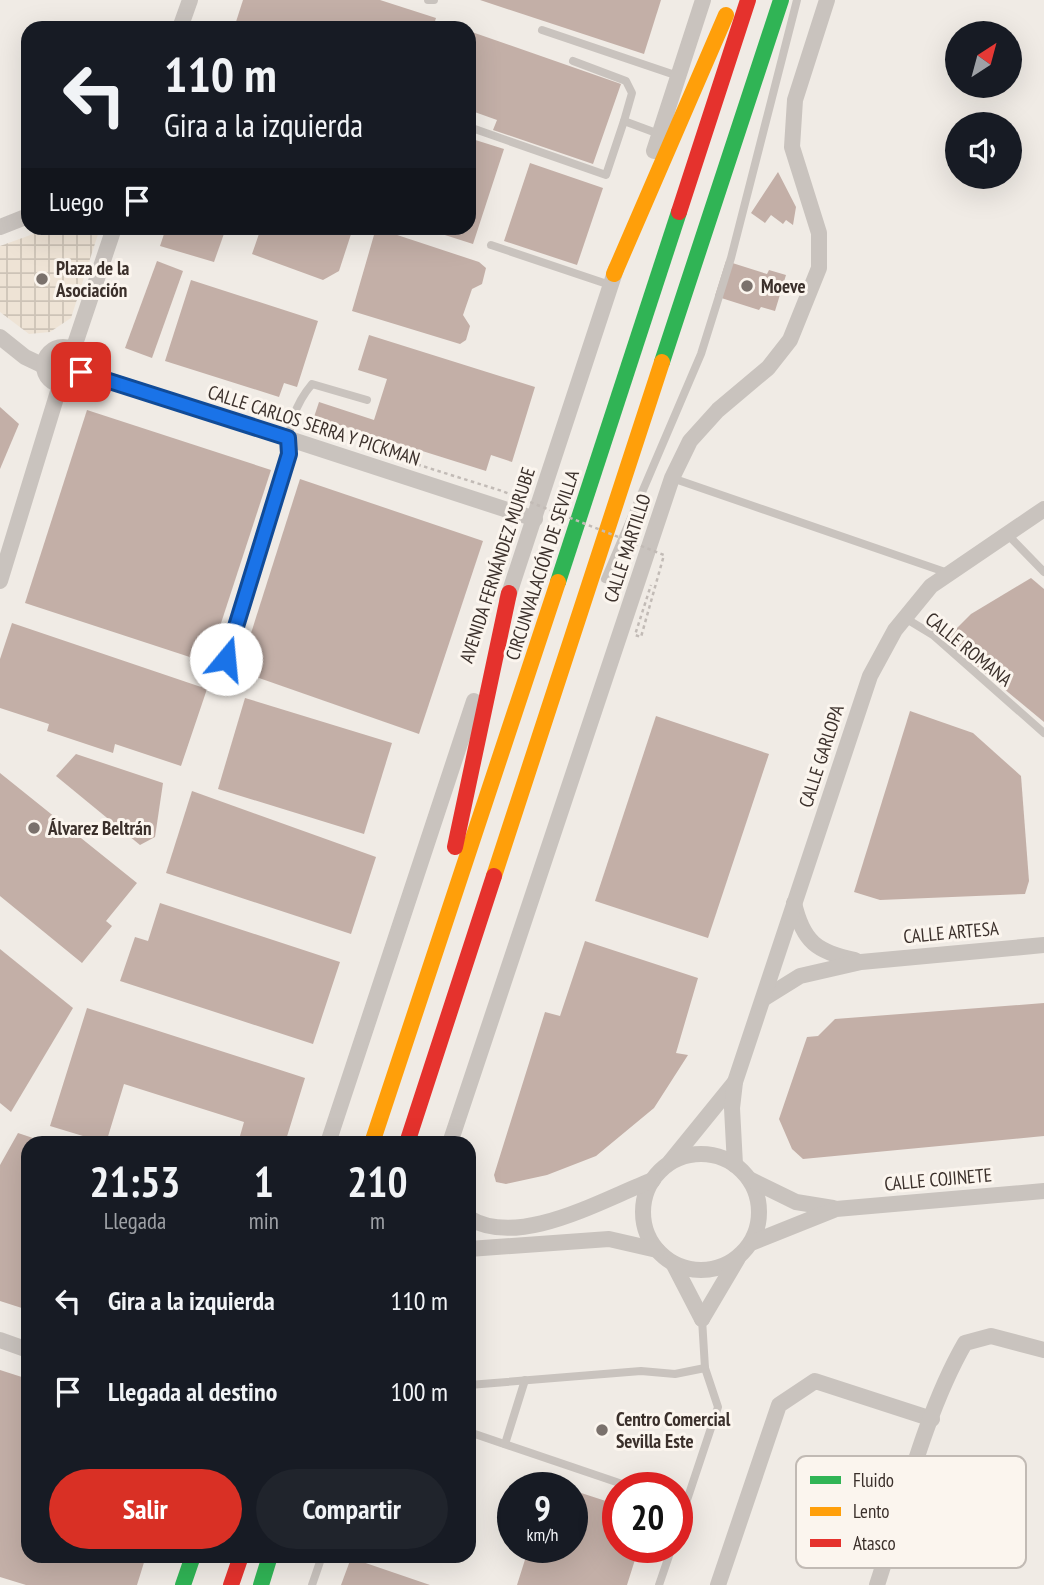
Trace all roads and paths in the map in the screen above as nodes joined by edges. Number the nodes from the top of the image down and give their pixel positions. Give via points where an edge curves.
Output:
1 (190, 0) edge
2 (428, 0) edge
3 (434, 0) edge
4 (703, 0) edge
5 (732, 0) edge
6 (748, 0) edge
7 (781, 0) edge
8 (797, 0) edge
9 (827, 0) edge
10 (182, 21) edge
11 (542, 30) dead end
12 (573, 61) dead end
13 (678, 76) junction
14 (624, 121) junction
15 (476, 129) edge
16 (659, 134) junction
17 (21, 219) edge
18 (0, 227) edge
19 (112, 235) edge
20 (491, 245) dead end
21 (612, 280) junction
22 (0, 337) edge
23 (73, 350) junction
24 (44, 366) junction
25 (81, 372) junction
26 (60, 385) junction
27 (367, 400) dead end
28 (288, 438) junction
29 (384, 454) dead end
30 (672, 478) junction
31 (1044, 509) edge
32 (535, 519) junction
33 (1006, 533) junction
34 (1044, 572) edge
35 (948, 573) junction
36 (0, 581) edge
37 (603, 584) dead end
38 (651, 585) dead end
39 (509, 593) junction
40 (592, 607) dead end
41 (905, 618) junction
42 (226, 659) dead end
43 (560, 677) junction
44 (1044, 733) edge
45 (794, 903) junction
46 (446, 919) junction
47 (1044, 945) edge
48 (861, 962) junction
49 (763, 999) junction
50 (735, 1082) junction
51 (330, 1136) edge
52 (374, 1136) edge
53 (409, 1136) edge
54 (452, 1136) edge
55 (735, 1165) junction
56 (667, 1166) junction
57 (749, 1179) junction
58 (653, 1180) junction
59 (1044, 1191) edge
60 (836, 1209) junction
61 (476, 1222) edge
62 (751, 1243) junction
63 (476, 1248) edge
64 (657, 1250) junction
65 (738, 1258) junction
66 (673, 1263) junction
67 (702, 1319) junction
68 (0, 1340) edge
69 (21, 1348) edge
70 (1044, 1350) edge
71 (705, 1368) junction
72 (526, 1380) junction
73 (476, 1384) edge
74 (932, 1419) junction
75 (476, 1434) edge
76 (505, 1444) junction
77 (920, 1456) edge
78 (693, 1473) edge
79 (602, 1477) edge
80 (190, 1563) edge
81 (239, 1563) edge
82 (268, 1563) edge
83 (320, 1563) edge
84 (667, 1563) edge
85 (883, 1568) edge
86 (183, 1585) edge
87 (231, 1585) edge
88 (261, 1585) edge
89 (313, 1585) edge
90 (659, 1585) edge
91 (719, 1585) edge
92 (877, 1585) edge

1 - 10 street
2 - 3 lane
4 - 13 street, AVENIDA FERNÁNDEZ MURUBE
5 - 21 highway
6 - 46 highway, CIRCUNVALACIÓN DE SEVILLA
7 - 43 highway
8 - 37 lane via 731,258 701,354
9 - 30 street, CALLE MARTILLO via 795,100 792,147 819,233 819,268 790,341 768,368 690,440
11 - 13 lane
12 - 14 lane via 626,81 632,93
13 - 16 street, AVENIDA FERNÁNDEZ MURUBE
14 - 15 lane via 606,175
14 - 16 lane
16 - 21 street, AVENIDA FERNÁNDEZ MURUBE
17 - 18 street
19 - 23 street
20 - 21 lane
21 - 32 street, AVENIDA FERNÁNDEZ MURUBE
22 - 24 street
23 - 24 street via 51,351
23 - 25 street via 80,359
24 - 26 street via 51,381
25 - 26 street via 71,383
25 - 28 street, CALLE CARLOS SERRA Y PICKMAN
26 - 36 street
27 - 28 lane via 312,384 300,398
28 - 32 street, CALLE CARLOS SERRA Y PICKMAN
28 - 42 lane via 289,454
29 - 38 path, bridge via 502,491 664,555 641,637 635,635
30 - 35 lane
30 - 54 street, CALLE MARTILLO
31 - 33 street, CALLE GARLOPA
32 - 39 street, AVENIDA FERNÁNDEZ MURUBE
33 - 34 lane
33 - 35 street, CALLE GARLOPA
35 - 41 street, CALLE GARLOPA
39 - 46 highway via 457,838
39 - 51 street, AVENIDA FERNÁNDEZ MURUBE
40 - 43 lane
41 - 44 lane, CALLE ROMANA via 933,635
41 - 45 street, CALLE GARLOPA via 870,676
43 - 53 highway
45 - 48 street, CALLE ARTESA via 800,927 824,953
45 - 49 street, CALLE GARLOPA
46 - 52 highway, CIRCUNVALACIÓN DE SEVILLA
47 - 48 street, CALLE ARTESA
48 - 49 street, CALLE ARTESA via 800,975
49 - 50 street, CALLE GARLOPA
50 - 55 street, CALLE GARLOPA
50 - 56 street, CALLE GARLOPA
55 - 56 street via 705,1154
55 - 57 street
56 - 58 street
57 - 60 street, CALLE COJINETE via 796,1202
57 - 62 street via 759,1204
58 - 61 street via 570,1216 505,1229
58 - 64 street via 643,1213
59 - 60 street, CALLE COJINETE
60 - 62 street, CALLE COJINETE
62 - 65 street
63 - 64 street via 609,1239
64 - 66 street
65 - 66 street via 713,1269 693,1270
65 - 67 street
66 - 67 street
67 - 71 lane
68 - 69 street
70 - 74 street via 991,1336 965,1343
71 - 72 lane via 675,1374 641,1371
71 - 78 lane via 718,1407
72 - 73 lane
72 - 76 lane
74 - 77 street
74 - 91 street via 815,1381 779,1405
75 - 76 lane
76 - 79 lane
80 - 86 highway
81 - 87 highway
82 - 88 highway
83 - 89 lane
84 - 90 lane
85 - 92 street

